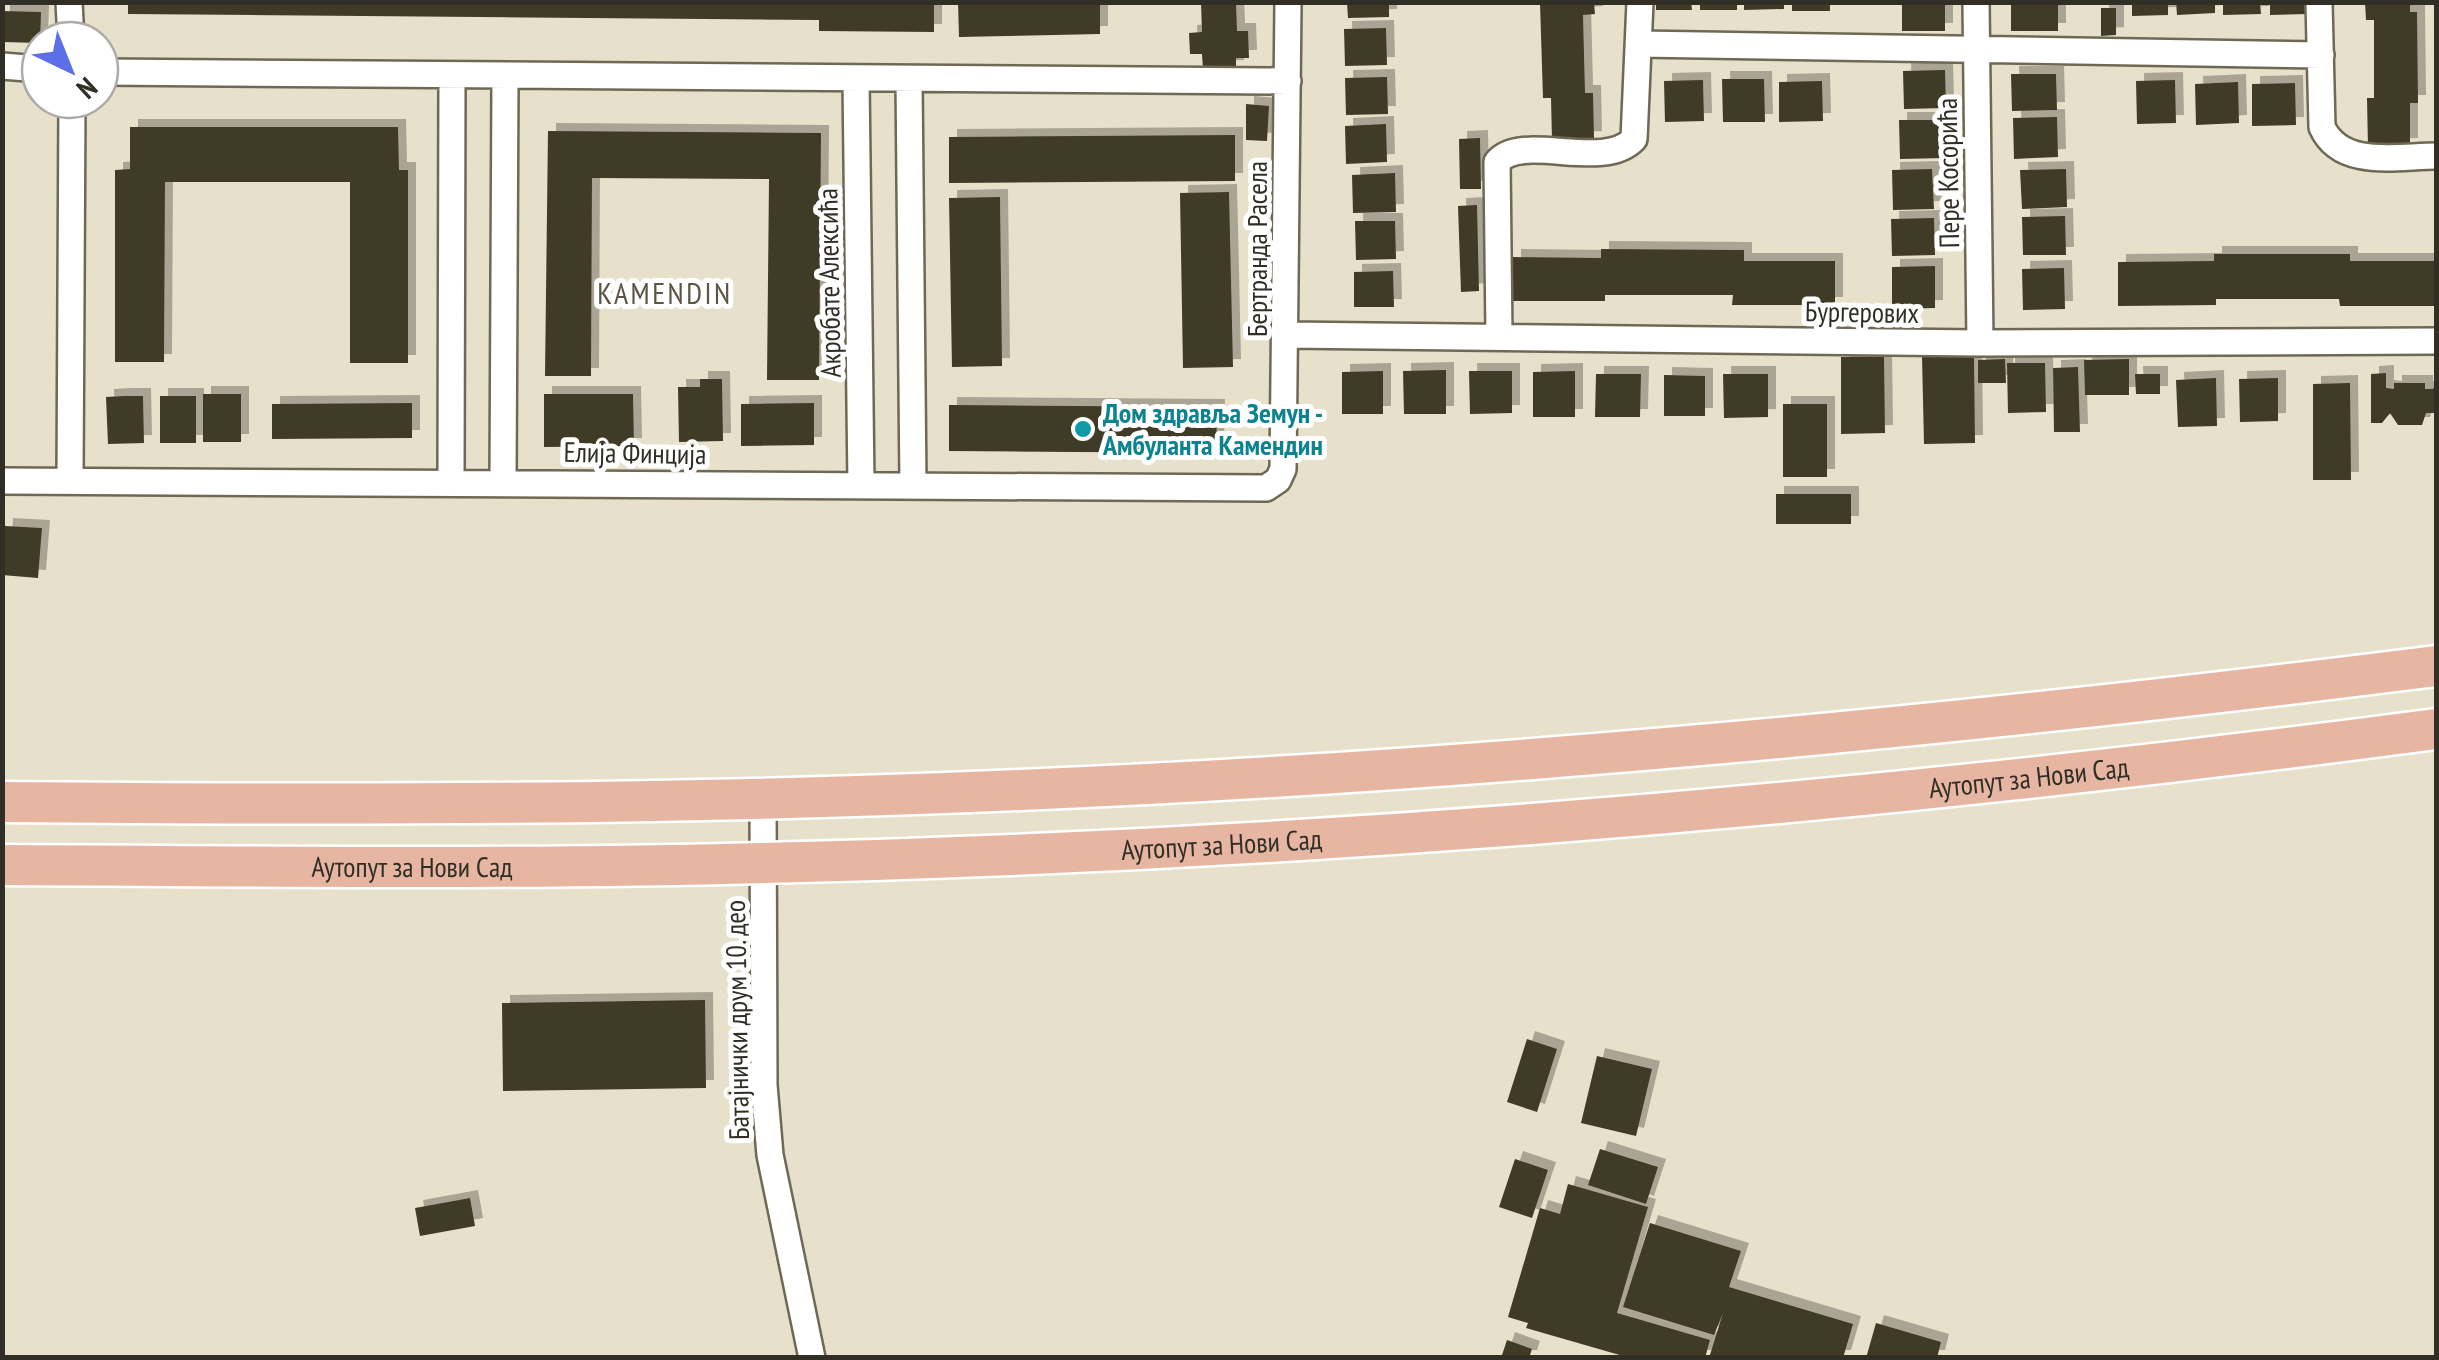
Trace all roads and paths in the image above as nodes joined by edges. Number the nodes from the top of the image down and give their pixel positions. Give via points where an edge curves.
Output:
1 (1288, 2) edge
2 (1640, 2) edge
3 (1976, 2) edge
4 (2320, 2) edge
5 (1640, 44) junction
6 (1976, 48) junction
7 (2321, 55) junction
8 (120, 72) edge
9 (452, 77) junction
10 (505, 78) junction
11 (856, 80) junction
12 (909, 80) junction
13 (1288, 81) junction
14 (72, 120) edge
15 (2436, 156) edge
16 (1287, 335) junction
17 (1499, 336) junction
18 (2436, 341) edge
19 (1980, 344) junction
20 (2, 480) edge
21 (70, 480) junction
22 (451, 482) junction
23 (504, 482) junction
24 (862, 485) junction
25 (912, 485) junction
26 (1266, 488) joint
27 (2436, 666) edge
28 (2436, 728) edge
29 (763, 798) junction
30 (2, 802) edge
31 (763, 864) junction
32 (2, 865) edge
33 (812, 1358) edge

1 - 13 street, Бертранда Расела
2 - 5 street
3 - 6 street, Пере Косорића
4 - 7 street
5 - 6 street
5 - 17 street via 1637,131 1627,146 1616,152 1512,152 1497,162
6 - 7 street
6 - 19 street, Пере Косорића
7 - 15 street via 2328,141 2352,156
8 - 9 street
9 - 10 street
9 - 22 street
10 - 11 street
10 - 23 street
11 - 12 street
11 - 24 street, Акробате Алексића
12 - 13 street
12 - 25 street
13 - 16 street, Бертранда Расела
14 - 21 street
16 - 17 street, Бургерових
16 - 26 street, Бертранда Расела via 1283,468
17 - 19 street, Бургерових
18 - 19 street, Бургерових
20 - 21 street, Елија Финција
21 - 22 street, Елија Финција
22 - 23 street, Елија Финција
23 - 24 street, Елија Финција
24 - 25 street, Елија Финција
25 - 26 street, Елија Финција
27 - 29 main road via 1980,719 1487,763
28 - 31 main road, Аутопут за Нови Сад via 2180,762 1530,823
29 - 30 main road
29 - 31 street, Батајнички друм 10. део
31 - 32 main road, Аутопут за Нови Сад
31 - 33 street, Батајнички друм 10. део via 770,1155

